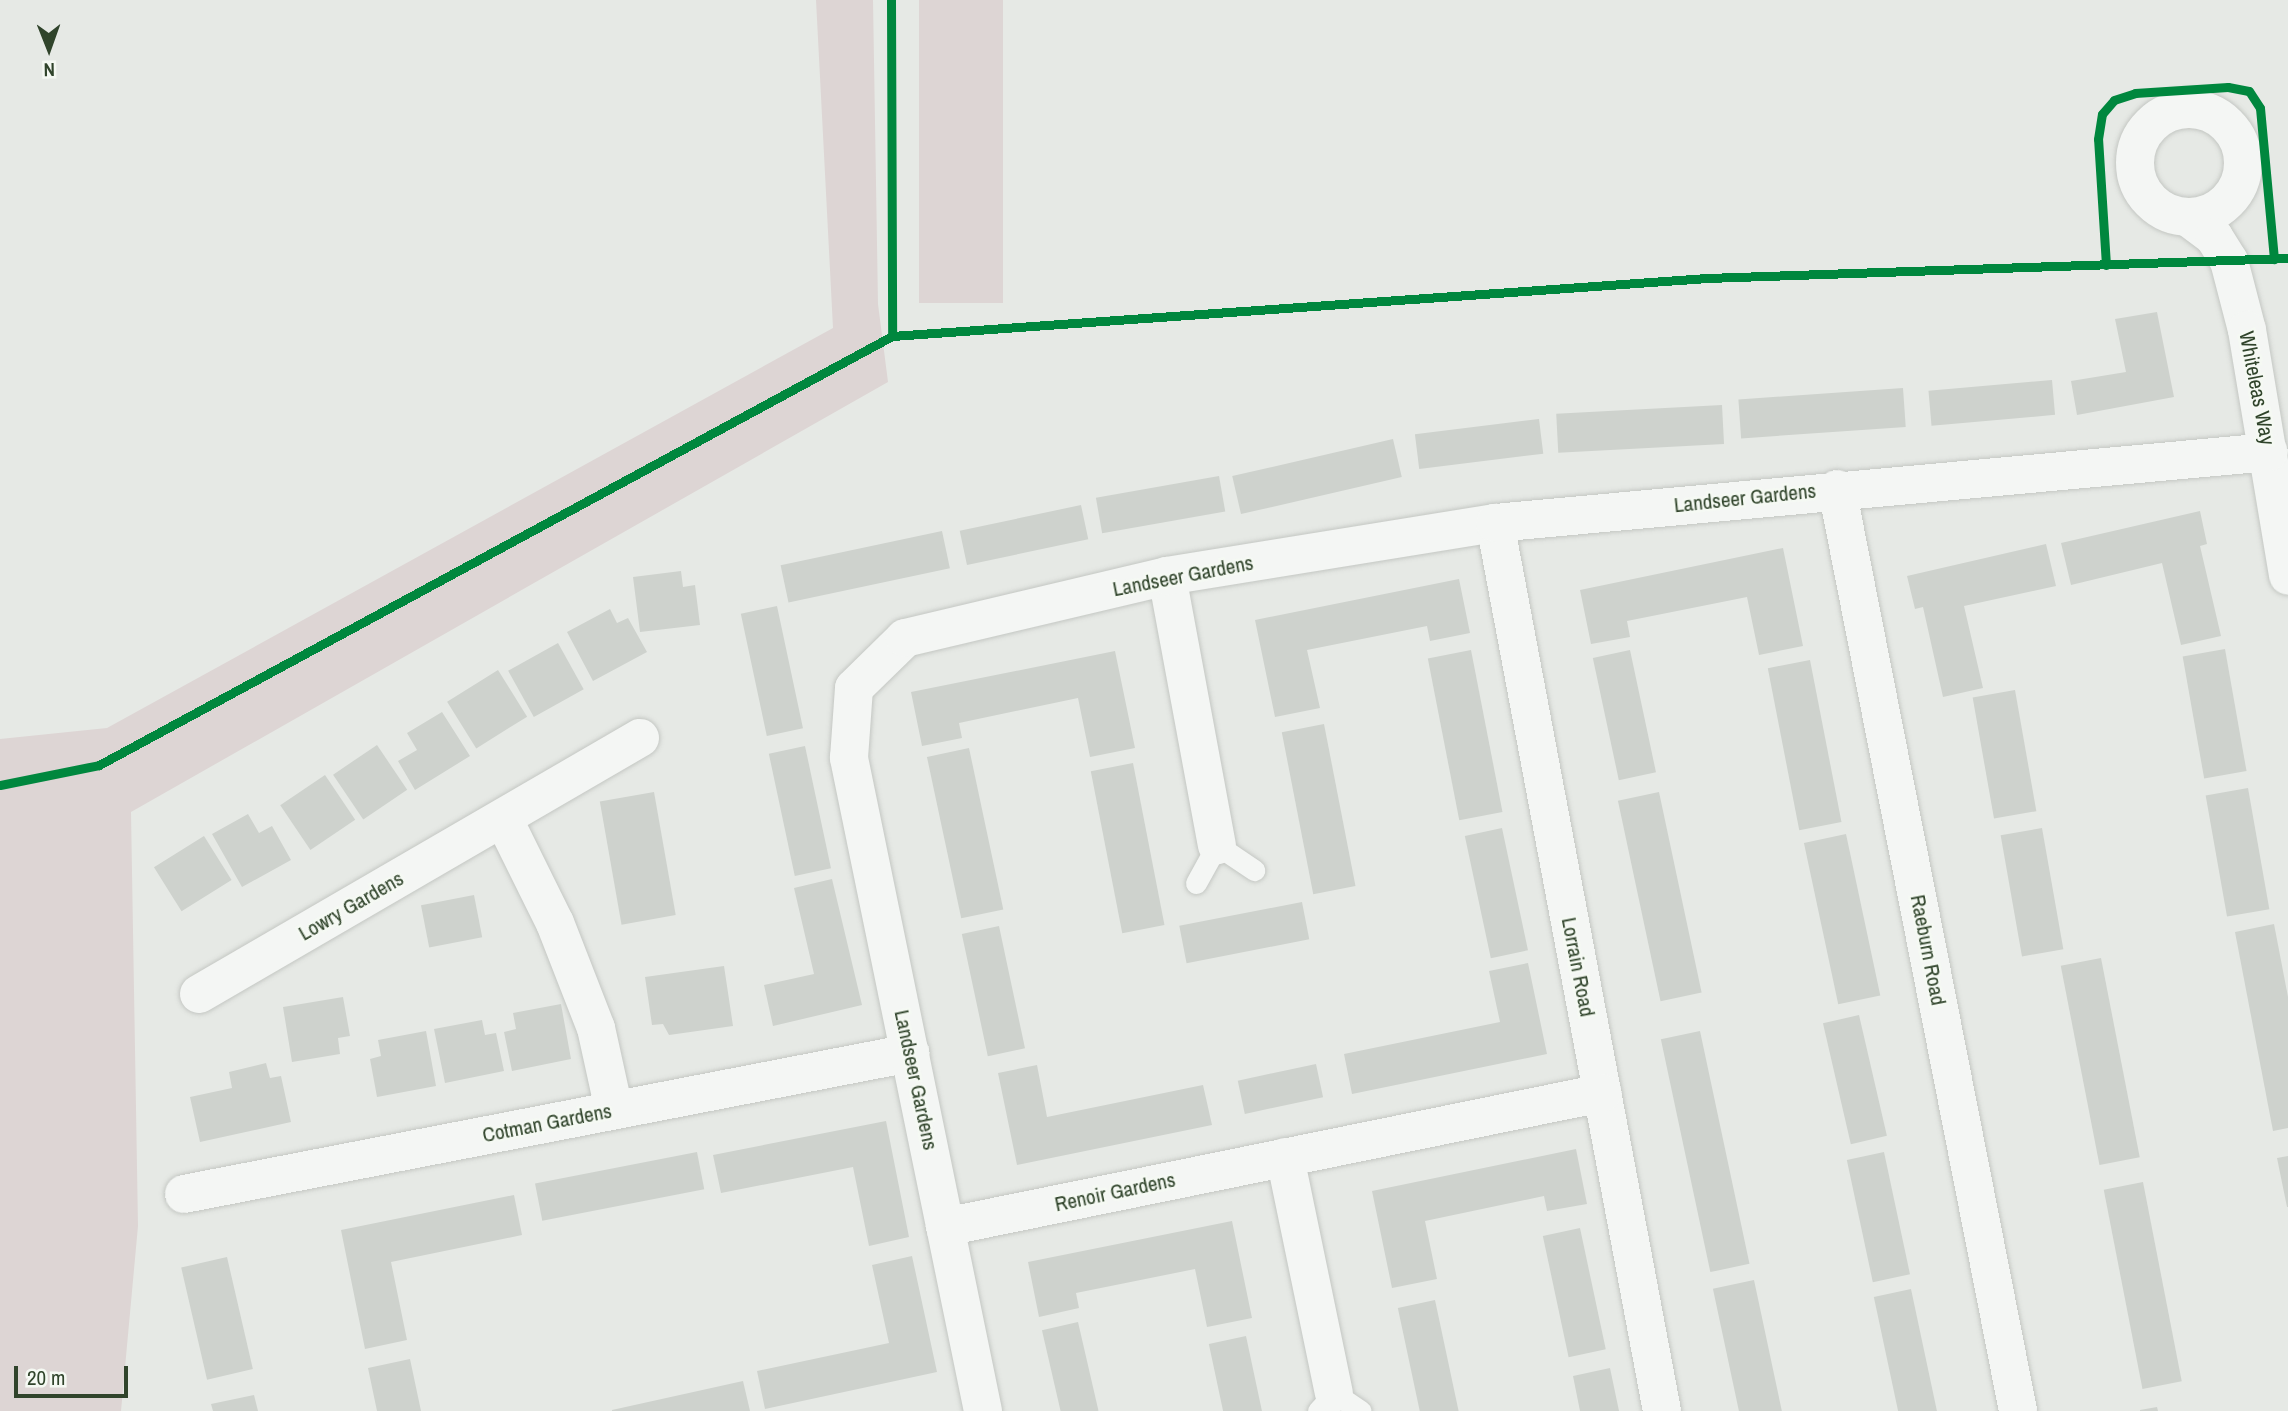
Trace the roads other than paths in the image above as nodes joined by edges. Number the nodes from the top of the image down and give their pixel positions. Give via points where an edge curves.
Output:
1 (2235, 192) junction
2 (2189, 218) junction
3 (2229, 261) junction
4 (2269, 452) junction
5 (1837, 489) junction
6 (1495, 523) junction
7 (1167, 576) junction
8 (2288, 576) edge
9 (640, 738) dead end
10 (503, 818) junction
11 (1217, 845) junction
12 (1254, 870) dead end
13 (1196, 883) dead end
14 (199, 995) dead end
15 (910, 1054) junction
16 (1602, 1093) junction
17 (614, 1110) junction
18 (1285, 1157) junction
19 (184, 1194) dead end
20 (945, 1227) junction
21 (1338, 1405) edge
22 (983, 1411) edge
23 (1662, 1411) edge
24 (2018, 1411) edge

1 - 2 street via 2222,206
1 - 2 street, Whiteleas Way via 2244,156 2227,123 2192,108 2156,120 2137,147 2137,180 2157,207
1 - 3 street, Whiteleas Way
2 - 3 street, Whiteleas Way via 2214,237
3 - 4 street, Whiteleas Way
4 - 5 street, Landseer Gardens
4 - 8 street, Whiteleas Way
5 - 6 street, Landseer Gardens
5 - 24 street, Raeburn Road
6 - 7 street, Landseer Gardens
6 - 16 street, Lorrain Road
7 - 11 street
7 - 15 street, Landseer Gardens via 905,638 854,688 849,758
9 - 10 street, Lowry Gardens
10 - 14 street, Lowry Gardens
10 - 17 street via 555,923 596,1028
11 - 12 lane
11 - 13 lane
15 - 17 street, Cotman Gardens
15 - 20 street, Landseer Gardens
16 - 18 street, Renoir Gardens
16 - 23 street, Lorrain Road
17 - 19 street, Cotman Gardens
18 - 20 street, Renoir Gardens
18 - 21 street
20 - 22 street, Landseer Gardens

